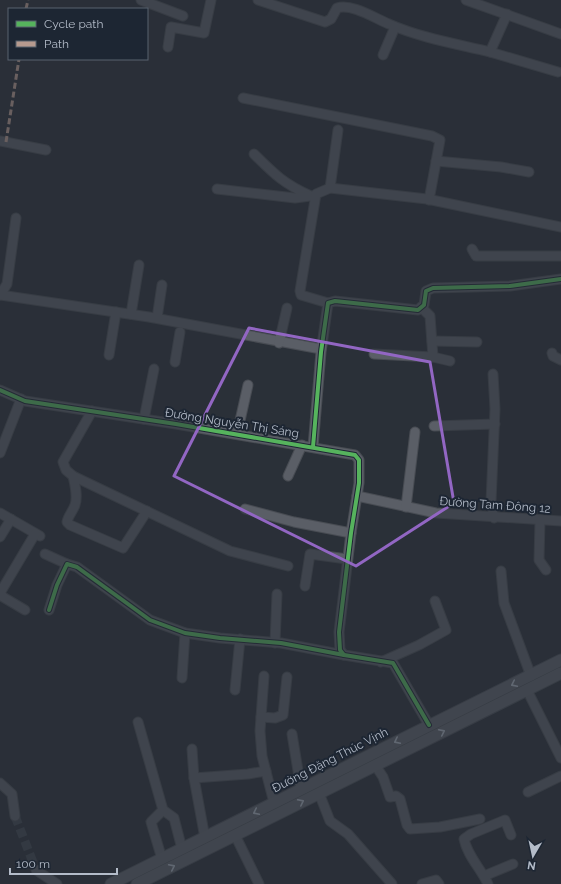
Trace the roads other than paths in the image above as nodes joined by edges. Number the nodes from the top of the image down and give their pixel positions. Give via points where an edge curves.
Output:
1 (141, 0) edge
2 (211, 0) edge
3 (258, 0) edge
4 (466, 0) edge
5 (507, 14) junction
6 (183, 16) dead end
7 (395, 27) junction
8 (561, 34) edge
9 (168, 47) dead end
10 (490, 52) junction
11 (383, 55) dead end
12 (558, 72) dead end
13 (242, 98) dead end
14 (338, 130) dead end
15 (0, 141) edge
16 (46, 150) dead end
17 (254, 154) dead end
18 (436, 161) junction
19 (529, 172) dead end
20 (330, 188) junction
21 (217, 190) dead end
22 (313, 197) junction
23 (429, 200) junction
24 (16, 218) dead end
25 (561, 227) edge
26 (472, 250) dead end
27 (561, 256) edge
28 (139, 265) dead end
29 (561, 279) edge
30 (162, 285) dead end
31 (0, 295) edge
32 (328, 303) junction
33 (421, 307) junction
34 (287, 308) dead end
35 (116, 312) junction
36 (130, 314) junction
37 (157, 318) junction
38 (180, 332) dead end
39 (432, 340) junction
40 (477, 342) dead end
41 (279, 343) junction
42 (321, 349) junction
43 (552, 353) dead end
44 (374, 354) dead end
45 (109, 355) dead end
46 (433, 357) junction
47 (561, 360) edge
48 (450, 361) dead end
49 (175, 362) dead end
50 (154, 369) dead end
51 (493, 374) dead end
52 (248, 385) dead end
53 (0, 390) edge
54 (21, 400) junction
55 (92, 411) junction
56 (144, 419) junction
57 (495, 424) junction
58 (434, 426) dead end
59 (415, 432) dead end
60 (237, 434) junction
61 (302, 445) junction
62 (313, 447) junction
63 (0, 453) edge
64 (73, 476) junction
65 (288, 476) dead end
66 (357, 496) junction
67 (406, 507) junction
68 (245, 509) dead end
69 (147, 511) junction
70 (0, 513) edge
71 (494, 518) junction
72 (11, 519) junction
73 (540, 520) junction
74 (561, 521) edge
75 (350, 533) junction
76 (0, 537) edge
77 (45, 554) dead end
78 (347, 559) junction
79 (67, 564) junction
80 (288, 566) dead end
81 (501, 570) dead end
82 (546, 570) dead end
83 (305, 586) dead end
84 (277, 594) dead end
85 (435, 601) dead end
86 (25, 610) dead end
87 (49, 610) dead end
88 (185, 633) junction
89 (240, 639) junction
90 (275, 643) junction
91 (344, 655) junction
92 (561, 660) edge
93 (381, 662) junction
94 (561, 673) edge
95 (264, 676) dead end
96 (531, 676) junction
97 (288, 677) dead end
98 (182, 678) dead end
99 (235, 690) dead end
100 (527, 690) junction
101 (261, 717) junction
102 (138, 722) dead end
103 (430, 725) junction
104 (292, 734) dead end
105 (192, 749) dead end
106 (561, 758) edge
107 (375, 765) junction
108 (266, 771) junction
109 (561, 776) edge
110 (194, 778) junction
111 (0, 783) edge
112 (301, 789) junction
113 (528, 792) dead end
114 (319, 793) junction
115 (274, 803) junction
116 (163, 810) junction
117 (15, 816) tunnel mouth
118 (480, 819) dead end
119 (230, 825) junction
120 (511, 835) dead end
121 (235, 836) junction
122 (205, 838) junction
123 (182, 849) junction
124 (162, 859) junction
125 (513, 864) dead end
126 (36, 870) tunnel mouth
127 (484, 876) edge
128 (57, 884) edge
129 (111, 884) edge
130 (137, 884) edge
131 (259, 884) edge
132 (392, 884) edge
133 (422, 884) edge
134 (439, 884) edge

1 - 6 street
2 - 9 street via 204,33 171,27
3 - 7 street via 325,22 331,19 337,8 343,7 373,15
4 - 5 street
5 - 8 street
5 - 10 street
7 - 10 street
7 - 11 street
10 - 12 street
13 - 18 street via 432,136 440,140
14 - 20 street
15 - 16 street
17 - 22 street via 288,186
18 - 19 street
18 - 23 street
20 - 22 street
20 - 23 street
21 - 22 street via 295,198
22 - 32 street via 300,291 302,295
23 - 25 street
24 - 31 street via 7,284
26 - 27 street via 476,256
28 - 36 street
29 - 33 street via 510,286 433,288 426,291 424,305
30 - 37 street
31 - 35 street
32 - 33 street via 335,301 418,310
32 - 42 street
33 - 39 street via 430,316
34 - 41 street
35 - 36 street
35 - 45 street
36 - 37 street
37 - 41 street
38 - 49 street
39 - 40 street
39 - 46 street
41 - 42 street
42 - 62 street
43 - 47 street
44 - 46 street
46 - 48 street
50 - 56 street
51 - 57 street
52 - 60 street
53 - 54 street, Đường Nguyễn Thị Sáng
54 - 55 street, Đường Nguyễn Thị Sáng
54 - 63 street
55 - 56 street, Đường Nguyễn Thị Sáng
55 - 64 street via 63,462 66,470
56 - 60 street, Đường Nguyễn Thị Sáng
57 - 58 street
57 - 71 street via 491,502
59 - 67 street
60 - 61 street, Đường Nguyễn Thị Sáng
61 - 62 street, Đường Nguyễn Thị Sáng
61 - 65 street
62 - 66 street, Đường Nguyễn Thị Sáng via 362,456
64 - 69 street
64 - 69 street via 76,494 75,504 67,522 70,525 123,548
66 - 67 street, Đường Tam Đông 12
66 - 75 street, Đường Nguyễn Thị Sáng
67 - 71 street, Đường Tam Đông 12 via 436,513
68 - 75 street
69 - 80 street via 230,551
70 - 72 street
71 - 73 street, Đường Tam Đông 12
72 - 76 street
72 - 86 street via 38,535 0,593
73 - 74 street, Đường Tam Đông 12
73 - 82 street via 539,560
75 - 78 street, Đường Nguyễn Thị Sáng
77 - 79 street
78 - 83 street via 310,554
78 - 91 street, Đường Nguyễn Thị Sáng via 339,632 340,650
79 - 87 street
79 - 88 street via 77,567 150,620
81 - 96 street via 504,603
84 - 90 street
85 - 93 street via 446,630
88 - 89 street
88 - 98 street
89 - 90 street
89 - 99 street
90 - 91 street
91 - 93 street
92 - 96 main road, Đường Đặng Thúc Vịnh
93 - 103 street via 393,664
94 - 100 main road, Đường Đặng Thúc Vịnh
95 - 101 street
96 -> 103 main road, Đường Đặng Thúc Vịnh
97 - 101 street via 283,715 275,718
100 - 106 street
107 -> 100 main road, Đường Đặng Thúc Vịnh
101 - 108 street via 260,731
102 - 116 street
103 -> 112 main road, Đường Đặng Thúc Vịnh
104 - 112 street
105 - 110 street
107 - 114 main road, Đường Đặng Thúc Vịnh
107 - 118 street via 383,776 390,797 396,796 400,799 410,829 440,827
108 - 110 street
108 - 115 street
109 - 113 street
110 - 122 street
111 - 117 street via 12,794
112 - 115 main road, Đường Đặng Thúc Vịnh
121 -> 114 main road, Đường Đặng Thúc Vịnh
114 - 132 street via 330,821 348,834
115 -> 119 main road, Đường Đặng Thúc Vịnh
116 - 123 street via 174,818
116 - 124 street via 151,822
119 - 121 main road
119 - 122 main road, Đường Đặng Thúc Vịnh
120 - 127 street via 505,820 464,839 470,855
130 -> 121 main road, Đường Đặng Thúc Vịnh
121 - 131 street
122 - 123 main road, Đường Đặng Thúc Vịnh
123 - 124 main road, Đường Đặng Thúc Vịnh
124 - 129 main road, Đường Đặng Thúc Vịnh
125 - 127 street
126 - 128 street
133 - 134 street via 436,880

